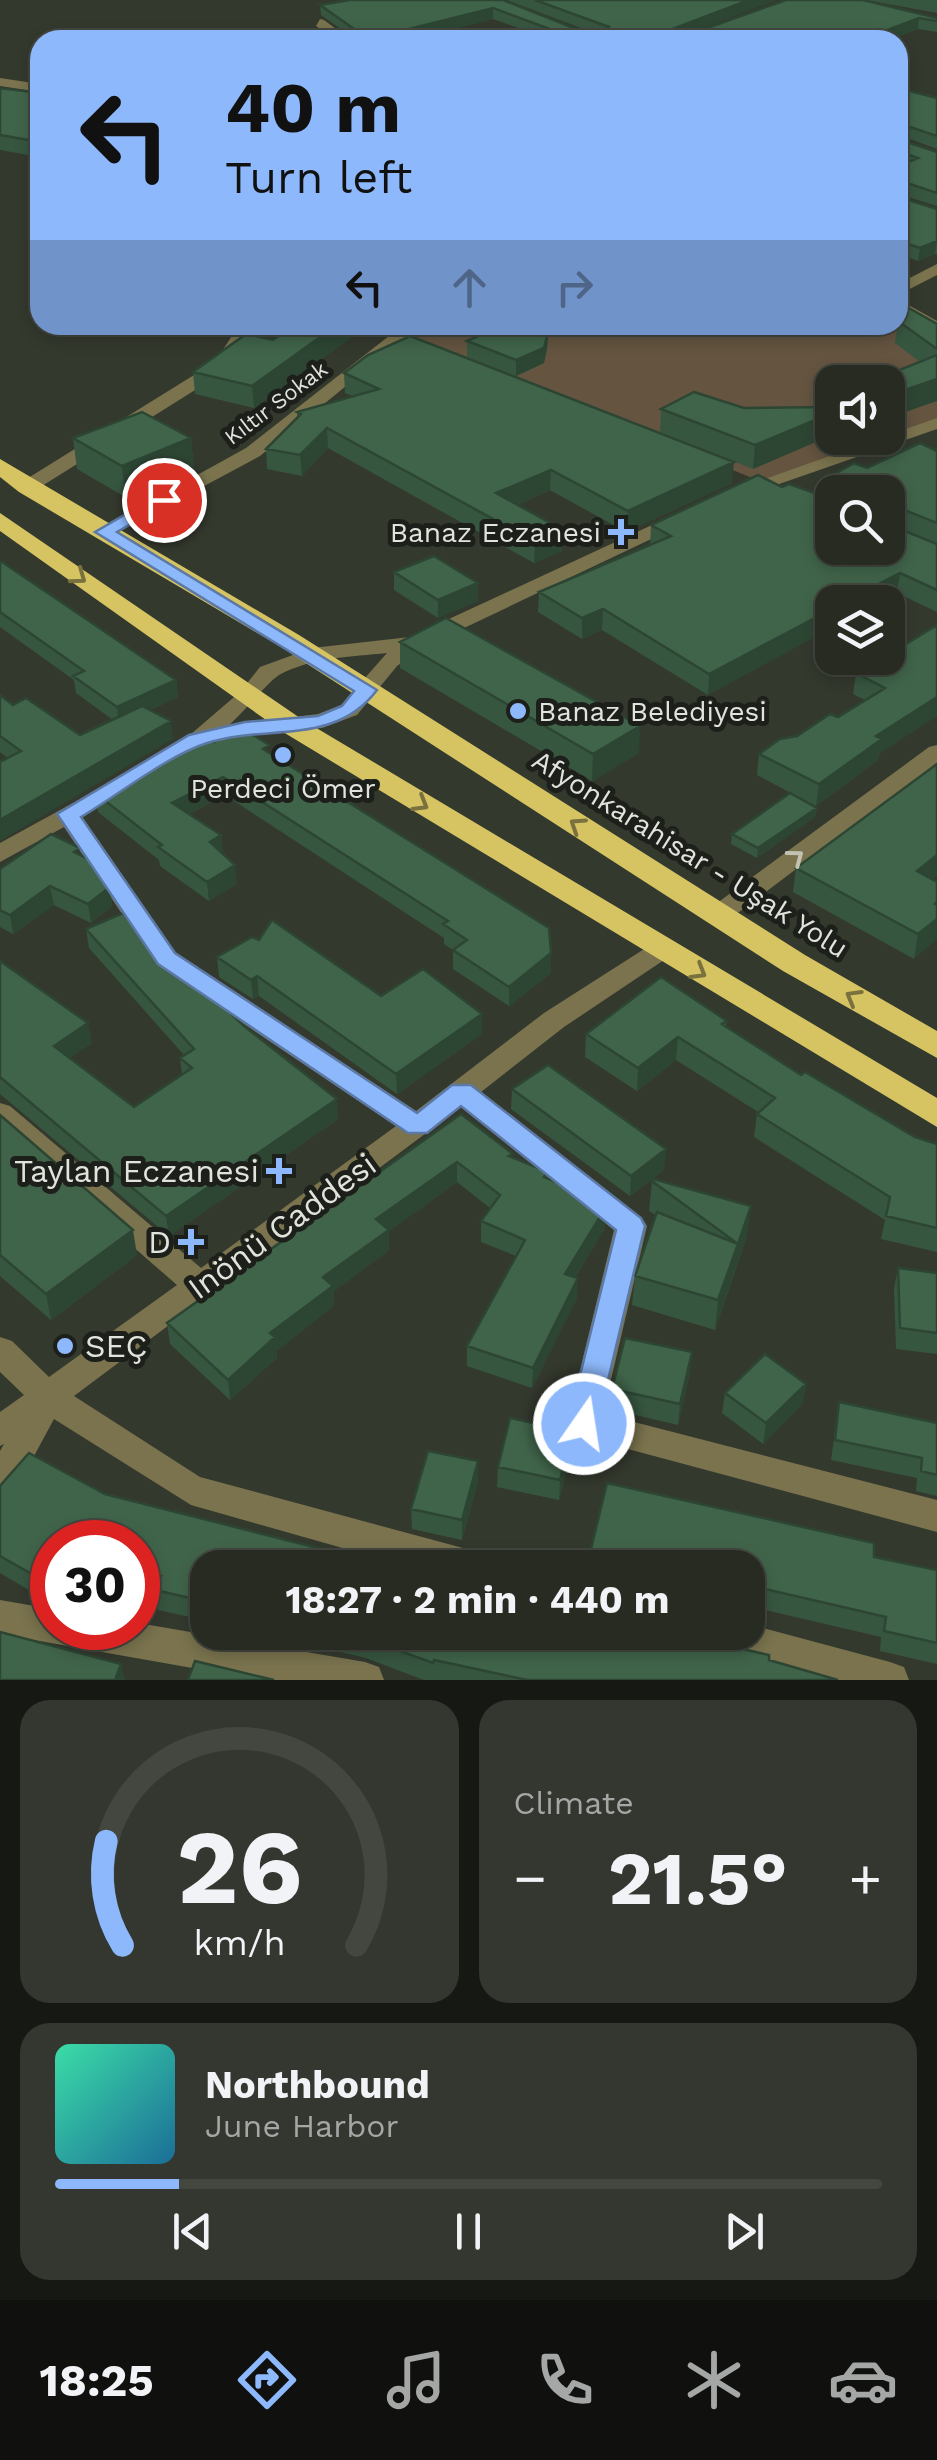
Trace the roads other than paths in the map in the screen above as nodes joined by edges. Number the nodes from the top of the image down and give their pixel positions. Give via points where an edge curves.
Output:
1 (320, 23) edge
2 (330, 30) edge
3 (0, 82) edge
4 (30, 86) edge
5 (937, 270) edge
6 (908, 285) edge
7 (908, 310) edge
8 (937, 328) edge
9 (241, 335) edge
10 (409, 335) edge
11 (937, 423) edge
12 (0, 466) edge
13 (751, 478) junction
14 (27, 487) junction
15 (796, 496) edge
16 (0, 520) edge
17 (104, 532) junction
18 (416, 642) junction
19 (312, 655) junction
20 (366, 690) junction
21 (248, 697) junction
22 (293, 726) junction
23 (937, 752) edge
24 (148, 768) edge
25 (68, 814) junction
26 (0, 854) edge
27 (718, 915) junction
28 (661, 950) junction
29 (937, 1046) edge
30 (462, 1092) junction
31 (0, 1114) edge
32 (937, 1114) edge
33 (417, 1126) junction
34 (201, 1286) junction
35 (0, 1350) edge
36 (48, 1397) junction
37 (0, 1432) edge
38 (0, 1484) edge
39 (937, 1516) edge
40 (409, 1550) edge
41 (0, 1617) edge
42 (30, 1622) edge
43 (160, 1645) edge
44 (765, 1646) edge
45 (365, 1680) edge
46 (890, 1680) edge

1 - 2 street
3 - 4 street
5 - 6 street
7 - 8 street
9 - 14 street via 221,366
10 - 17 street, Kıltır Sokak via 253,452
11 - 13 street
12 - 14 highway, Afyonkarahisar - Uşak Yolu
13 - 15 street
13 - 18 street via 715,502
14 - 17 highway, Afyonkarahisar - Uşak Yolu
16 -> 21 highway
17 - 19 highway, Afyonkarahisar - Uşak Yolu
18 - 19 street
18 - 20 street
19 - 20 highway, Afyonkarahisar - Uşak Yolu
19 - 21 street via 268,672
20 - 22 street via 349,710
27 -> 20 highway, Afyonkarahisar - Uşak Yolu
21 - 22 highway
21 - 22 street via 188,744 245,728
22 -> 28 highway
27 -> 23 street
24 - 25 street
25 - 26 street
25 - 33 street via 166,959
29 -> 27 highway, Afyonkarahisar - Uşak Yolu
28 - 30 street, Inönü Caddesi via 554,1020
28 -> 32 highway
30 - 33 street, Inönü Caddesi
30 - 39 street via 631,1226 584,1424
31 - 34 street
33 - 34 street, Inönü Caddesi
34 - 36 street, Inönü Caddesi
35 - 36 street
36 - 37 street, Inönü Caddesi
36 - 38 street
36 - 40 street via 191,1490
41 - 42 street
43 - 45 street
44 - 46 street

